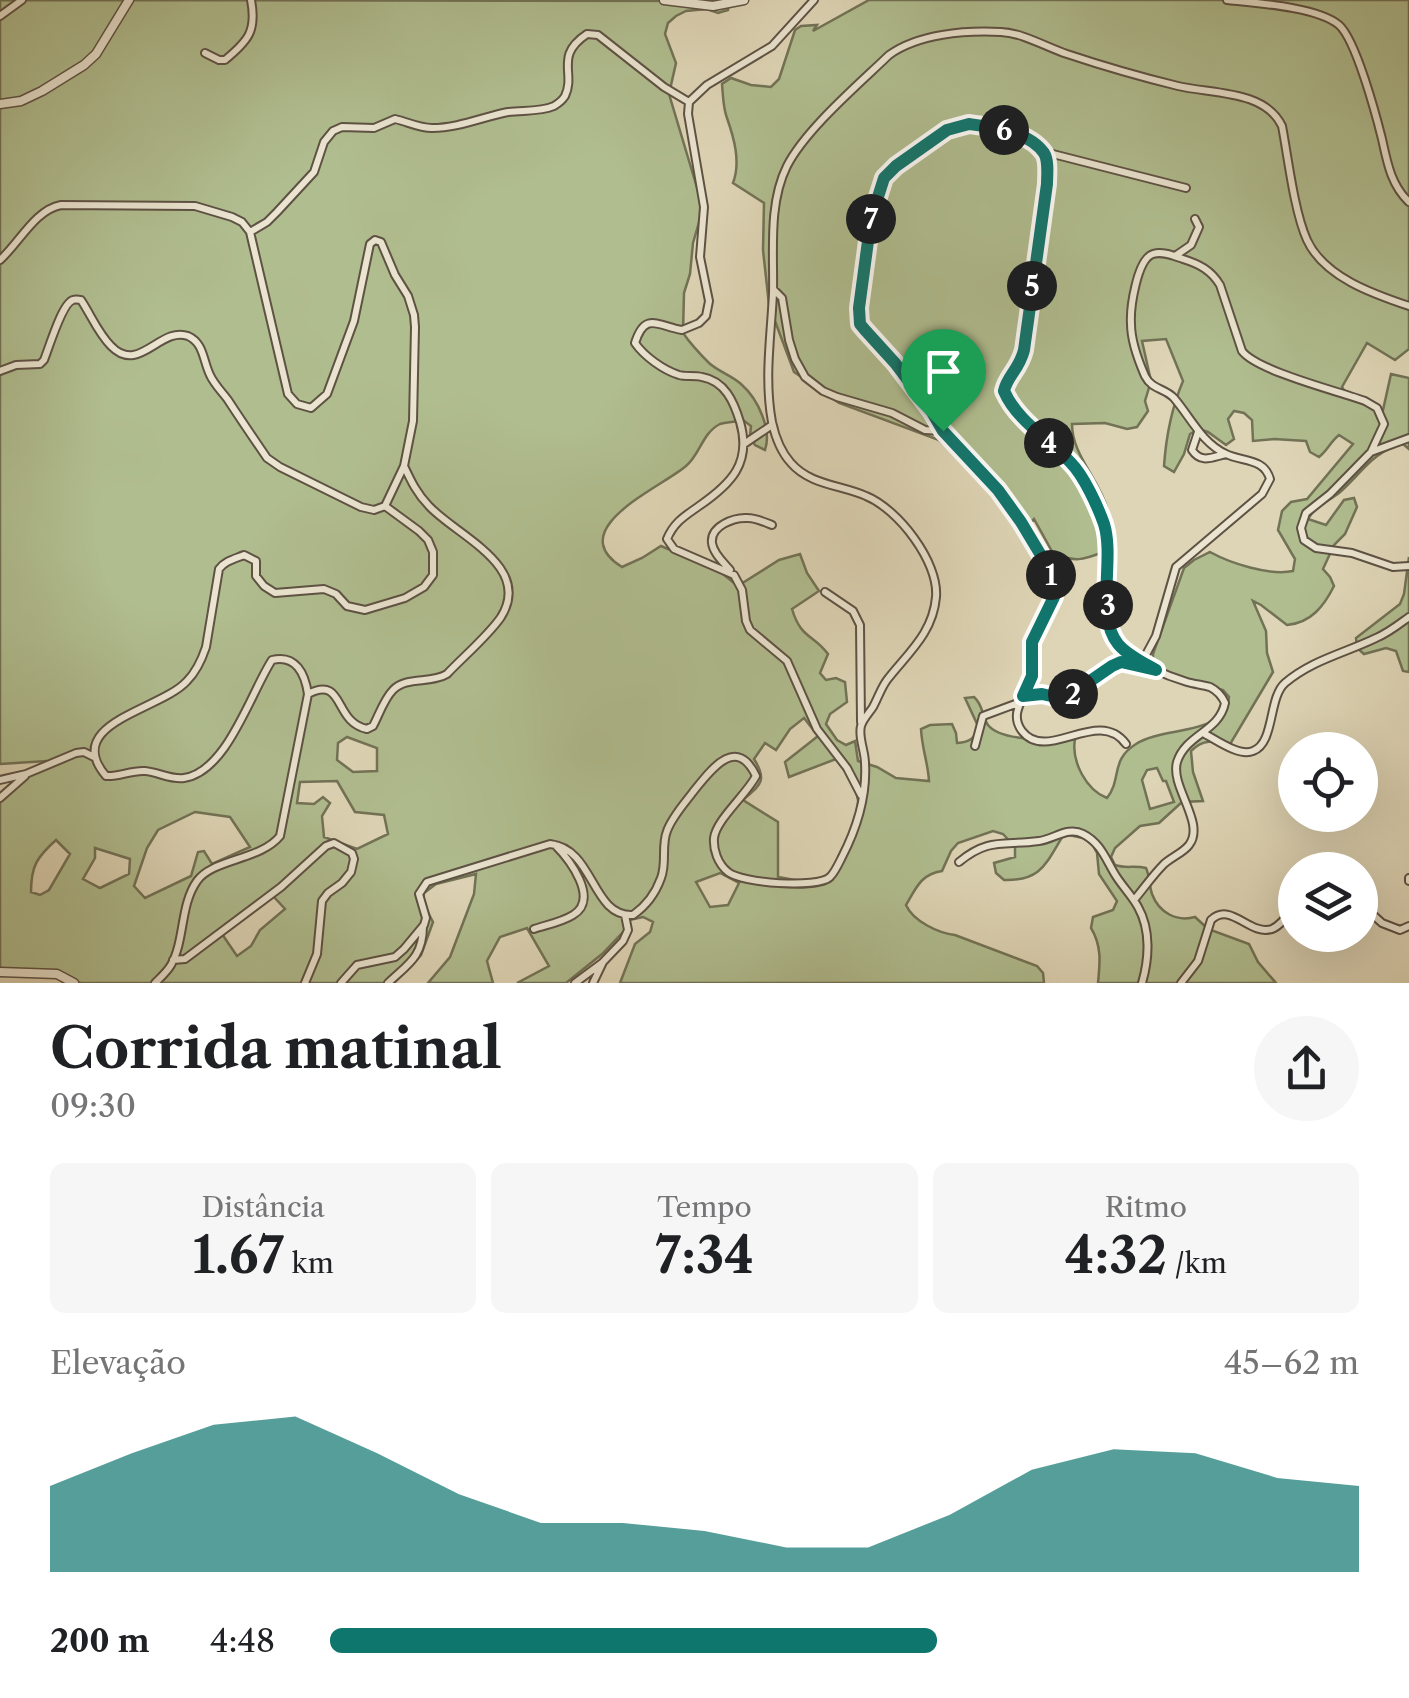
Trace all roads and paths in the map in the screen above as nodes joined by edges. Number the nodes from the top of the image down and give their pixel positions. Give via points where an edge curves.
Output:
1 (22, 0) edge
2 (129, 0) edge
3 (251, 0) edge
4 (664, 0) edge
5 (744, 0) edge
6 (814, 0) edge
7 (1227, 0) edge
8 (0, 16) edge
9 (205, 54) dead end
10 (688, 102) junction
11 (0, 104) edge
12 (1043, 152) junction
13 (1186, 188) dead end
14 (1409, 202) edge
15 (1196, 219) dead end
16 (250, 232) junction
17 (1175, 256) junction
18 (0, 260) edge
19 (773, 289) junction
20 (1409, 306) edge
21 (0, 371) edge
22 (772, 425) junction
23 (943, 431) junction
24 (1198, 431) junction
25 (1409, 438) edge
26 (744, 444) junction
27 (1371, 452) junction
28 (1226, 454) junction
29 (404, 466) junction
30 (385, 506) junction
31 (772, 525) dead end
32 (1409, 566) edge
33 (734, 575) junction
34 (826, 592) dead end
35 (1409, 617) edge
36 (1142, 662) junction
37 (1156, 670) junction
38 (308, 694) junction
39 (1021, 700) junction
40 (861, 724) junction
41 (1202, 732) junction
42 (1126, 744) dead end
43 (975, 746) dead end
44 (95, 758) junction
45 (26, 774) junction
46 (0, 780) edge
47 (862, 796) junction
48 (0, 798) edge
49 (554, 844) junction
50 (959, 862) dead end
51 (1134, 900) junction
52 (625, 915) junction
53 (1378, 917) edge
54 (424, 925) junction
55 (1278, 925) edge
56 (1409, 926) edge
57 (534, 929) dead end
58 (173, 960) junction
59 (603, 962) junction
60 (0, 972) edge
61 (74, 983) edge
62 (155, 983) edge
63 (305, 983) edge
64 (341, 983) edge
65 (388, 983) edge
66 (575, 983) edge
67 (593, 983) edge
68 (1142, 983) edge
69 (1181, 983) edge

1 - 8 street
2 - 11 street via 84,65 21,101
3 - 9 street via 248,38 225,60
4 - 5 street via 713,6
6 - 10 street via 772,46
7 - 14 street via 1315,13 1341,26 1391,176
10 - 16 street via 604,38 588,34 569,57 565,95 550,108 443,127 395,119 374,128 336,129 314,172
10 - 26 street via 704,207 700,258 708,310 682,330 650,322 636,347 679,375 721,386
12 - 13 street
12 - 23 street via 994,127 958,125 884,178 871,219 859,319
12 - 36 street via 1047,184 1024,350 1004,387 1006,398 1075,466 1103,520 1111,634
15 - 17 street via 1194,240
16 - 18 street via 232,217 195,206 50,207
16 - 29 street via 288,394 311,408 328,394 354,321 370,244 381,242 414,314
17 - 24 street via 1144,260 1130,326 1147,380 1169,393
17 - 27 street via 1214,276 1247,358 1377,408 1384,424
19 - 20 street via 777,196 786,166 808,135 904,44 1002,32 1260,103 1276,113 1307,240 1355,285
19 - 22 street
19 - 23 street via 782,298 804,377 823,391
21 - 30 street via 44,360 70,300 82,300 102,336 126,354 186,336 198,344 210,374 267,458 361,507
22 - 26 street
22 - 40 street via 792,464 808,476 884,506 924,551 934,574 928,630
23 - 39 street via 1010,506 1053,581 1054,597 1032,642 1032,676
24 - 28 street
24 - 28 street via 1192,450 1197,458
25 - 27 street
26 - 33 street via 733,477 675,522 667,538 674,549
27 - 32 street via 1306,513 1302,536 1316,548
28 - 36 street via 1267,470 1267,487 1176,567
29 - 30 street
29 - 38 street via 427,504 498,562 509,585 508,602 447,674 395,688 367,729 352,724 328,689
30 - 44 street via 428,540 434,575 424,587 365,610 324,589 270,591 256,576 256,561 244,555 223,564 197,667 172,694 101,731
31 - 33 street via 743,517 716,530 712,546
33 - 47 street via 748,626 788,661 817,729
34 - 40 street via 853,611 860,625
35 - 41 street via 1285,683 1254,752
36 - 37 street
37 - 39 street via 1121,662 1068,698 1035,694
37 - 41 street via 1221,695 1224,711
38 - 44 street via 299,667 272,660 234,735 208,766 183,778 142,771 106,776
38 - 58 street via 280,836 198,879
39 - 42 street via 1016,722 1032,739 1108,730
39 - 43 street via 983,716
40 - 47 street
41 - 51 street via 1176,765 1192,841
44 - 45 street via 84,752
45 - 46 street
45 - 48 street
47 - 52 street via 856,828 830,878 806,884 746,879 726,871 714,834 756,776 744,759 721,760 670,824 663,875 652,898
49 - 52 street via 572,851 600,895
49 - 54 street via 427,882 419,894
49 - 57 street via 578,874 582,902 573,915
50 - 51 street via 987,845 1040,841 1072,830 1105,854
51 - 68 street via 1147,939
52 - 59 street via 623,941
53 - 56 street via 1392,928
54 - 64 street via 400,954 357,965
54 - 65 street via 412,962
55 - 69 street via 1261,929 1215,915 1198,961
58 - 62 street
58 - 63 street via 185,959 334,843 354,859 322,902 317,954
59 - 66 street
59 - 67 street
60 - 61 street via 57,974

